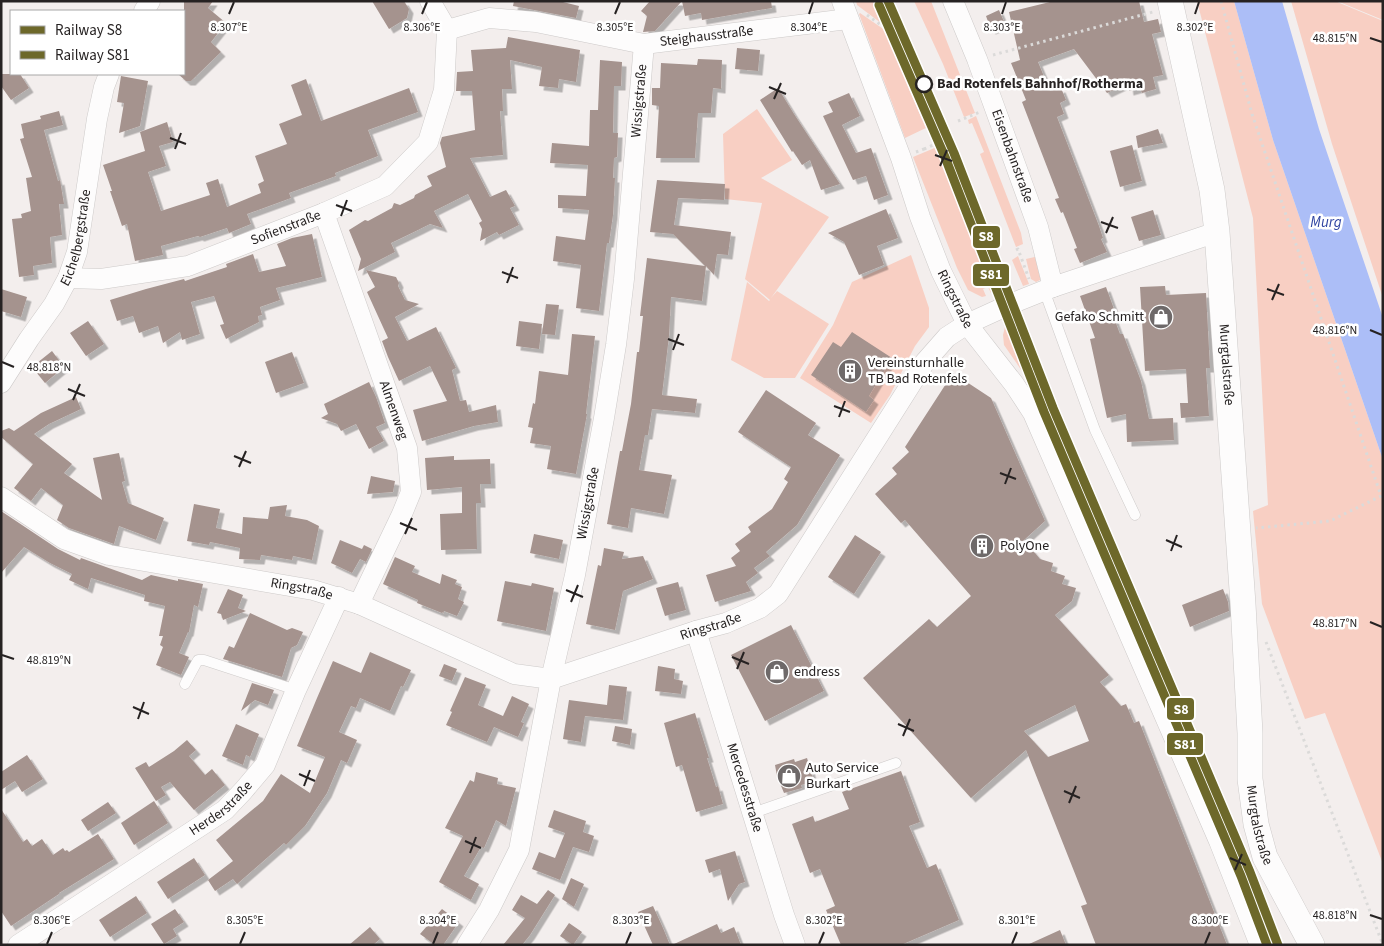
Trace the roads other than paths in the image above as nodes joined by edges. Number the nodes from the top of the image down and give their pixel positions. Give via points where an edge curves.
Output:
1 (430, 1) edge
2 (953, 1) edge
3 (1170, 4) edge
4 (845, 11) edge
5 (447, 30) junction
6 (644, 44) junction
7 (109, 75) edge
8 (324, 213) junction
9 (1217, 232) junction
10 (68, 278) junction
11 (1042, 286) junction
12 (967, 324) junction
13 (1, 383) edge
14 (1, 497) edge
15 (1135, 515) dead end
16 (339, 597) junction
17 (359, 604) junction
18 (696, 631) junction
19 (551, 679) junction
20 (185, 684) dead end
21 (296, 690) junction
22 (896, 763) dead end
23 (753, 813) junction
24 (18, 945) edge
25 (467, 945) edge
26 (795, 945) edge
27 (1260, 945) edge
28 (1312, 945) edge

1 - 5 street
2 - 11 street, Eisenbahnstraße via 1038,227
3 - 9 street, Murgtalstraße via 1212,190
4 - 6 street, Steighausstraße
4 - 12 street, Ringstraße via 941,271
5 - 6 street, Steighausstraße via 489,18 536,22
5 - 8 street, Sofienstraße via 444,90 428,142 385,186
6 - 19 street, Wissigstraße via 616,346 575,575
7 - 10 street, Eichelbergstraße via 97,119 77,252
8 - 10 street, Sofienstraße via 188,266 101,280
8 - 17 street, Almenweg via 408,457 411,492
9 - 11 street
9 - 28 street, Murgtalstraße via 1243,604 1250,779 1256,824 1265,857
10 - 13 street, Eichelbergstraße
11 - 12 street
11 - 15 lane via 1095,430
12 - 18 street, Ringstraße via 947,337 920,370 778,594 760,608 726,623
12 - 27 street via 1033,413 1219,840
14 - 16 street, Ringstraße via 64,539 109,555
16 - 17 street, Ringstraße
16 - 21 street, Herderstraße
17 - 19 street, Ringstraße via 514,674
18 - 19 street, Ringstraße
18 - 23 street, Mercedesstraße
19 - 25 street, Wissigstraße via 519,850
20 - 21 lane via 198,660 204,660
21 - 24 street, Herderstraße via 265,765 224,810
22 - 23 lane
23 - 26 street, Mercedesstraße

